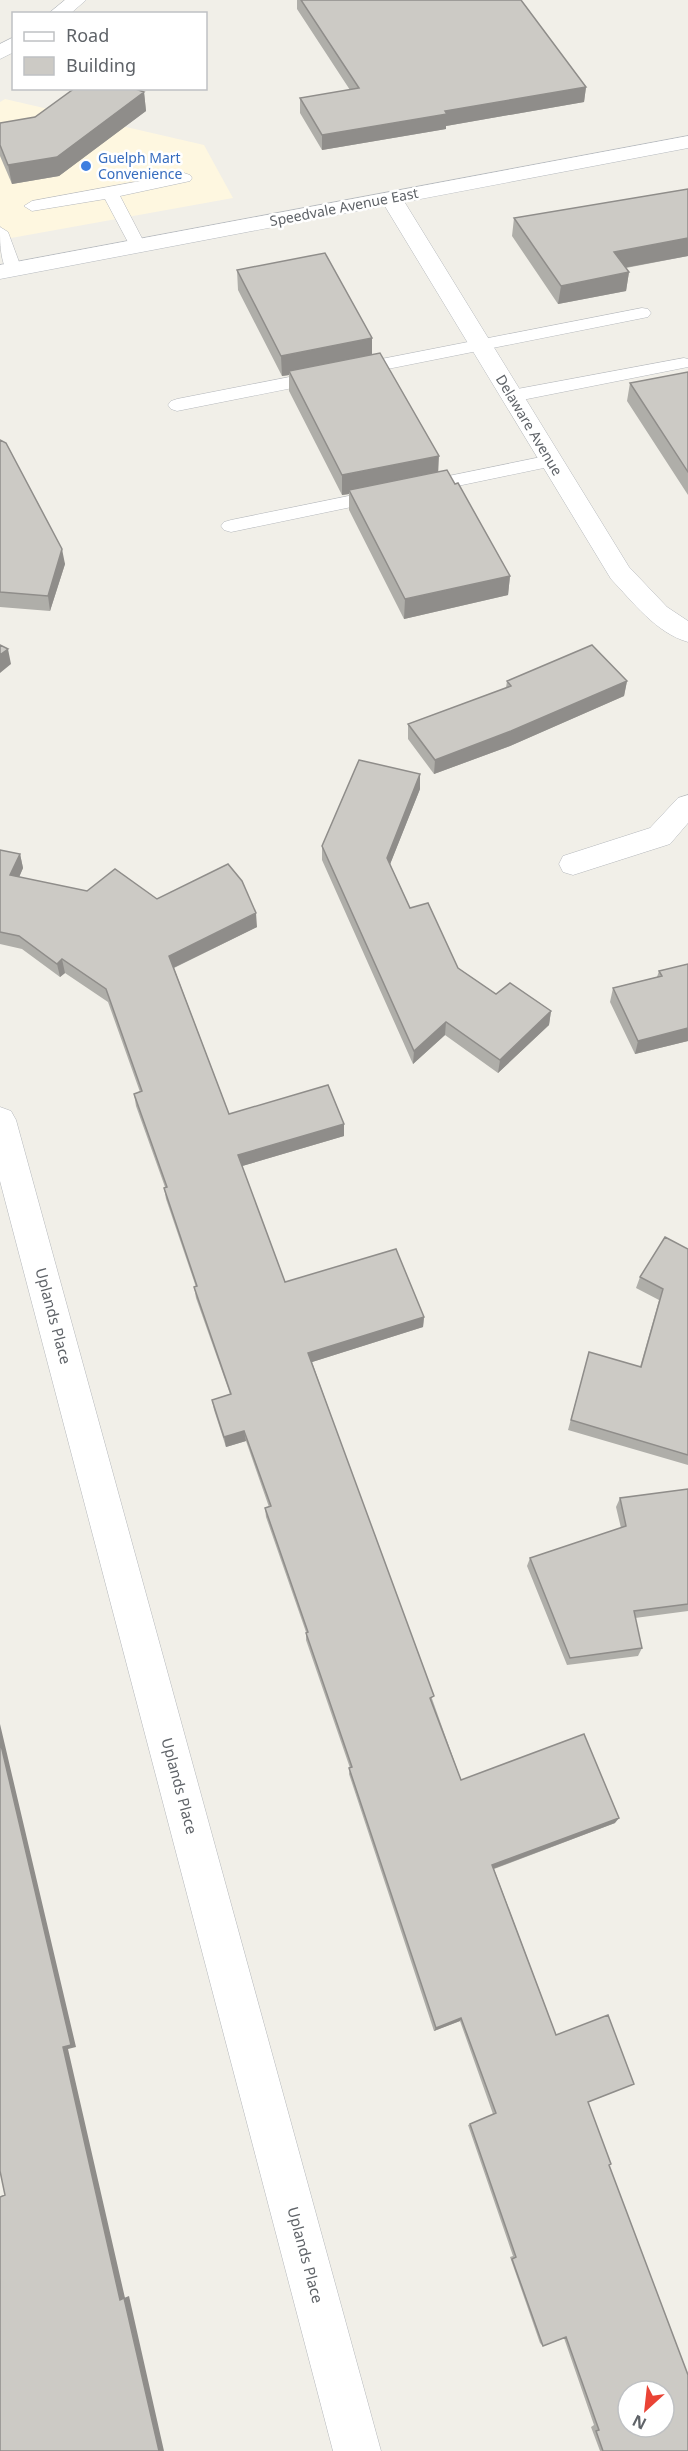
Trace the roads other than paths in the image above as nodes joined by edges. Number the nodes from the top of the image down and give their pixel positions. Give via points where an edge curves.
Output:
1 (77, 0) edge
2 (60, 12) edge
3 (688, 142) edge
4 (184, 178) dead end
5 (110, 193) junction
6 (391, 198) junction
7 (32, 206) dead end
8 (0, 232) edge
9 (138, 246) junction
10 (7, 271) edge
11 (642, 313) dead end
12 (481, 345) junction
13 (684, 363) dead end
14 (512, 396) junction
15 (177, 405) dead end
16 (551, 461) junction
17 (231, 526) dead end
18 (688, 633) edge
19 (688, 805) edge
20 (573, 864) dead end
21 (0, 1120) edge
22 (357, 2451) edge

1 - 2 street
3 - 6 street, Speedvale Avenue East
4 - 5 lane
5 - 7 lane
5 - 9 lane
6 - 9 street, Speedvale Avenue East
6 - 12 street, Delaware Avenue
8 - 10 lane
9 - 10 street, Speedvale Avenue East
11 - 12 lane
12 - 14 street, Delaware Avenue
12 - 15 lane
13 - 14 lane
14 - 16 street, Delaware Avenue
16 - 17 lane
16 - 18 street, Delaware Avenue via 620,573 658,613
19 - 20 street via 660,836
21 - 22 street, Uplands Place

